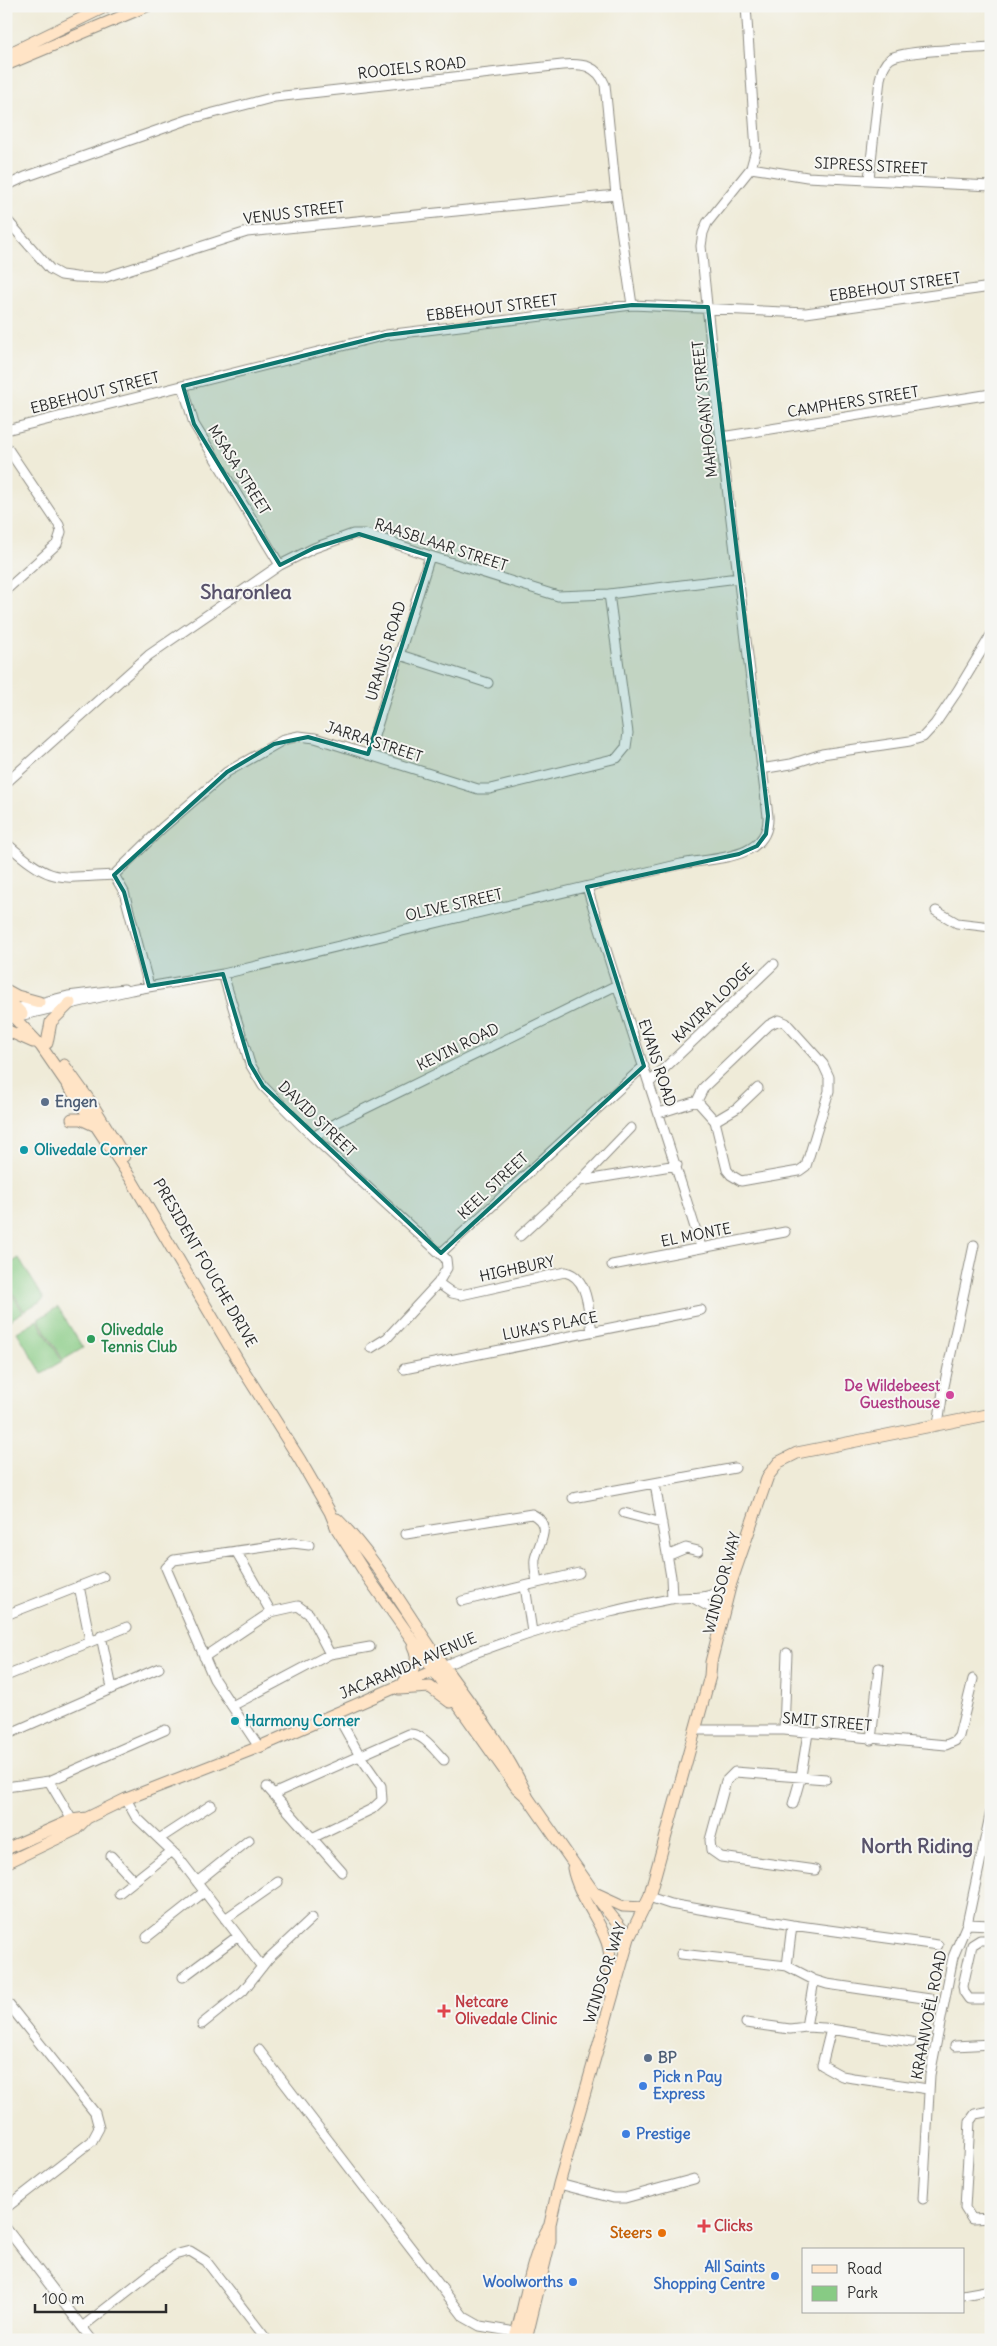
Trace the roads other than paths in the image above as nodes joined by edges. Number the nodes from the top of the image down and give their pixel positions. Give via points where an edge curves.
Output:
1 (107, 6) edge
2 (147, 6) edge
3 (746, 6) edge
4 (991, 47) edge
5 (6, 55) edge
6 (6, 65) edge
7 (751, 168) junction
8 (869, 178) junction
9 (6, 186) edge
10 (991, 186) edge
11 (616, 195) junction
12 (6, 219) edge
13 (991, 287) edge
14 (632, 305) junction
15 (708, 307) junction
16 (183, 386) junction
17 (991, 394) edge
18 (6, 430) edge
19 (721, 437) junction
20 (6, 446) edge
21 (430, 556) junction
22 (280, 565) junction
23 (738, 578) junction
24 (6, 590) edge
25 (609, 594) junction
26 (991, 635) edge
27 (400, 655) junction
28 (488, 683) dead end
29 (368, 754) junction
30 (761, 769) junction
31 (6, 783) edge
32 (769, 824) joint
33 (6, 843) edge
34 (114, 875) junction
35 (587, 887) junction
36 (936, 911) dead end
37 (991, 928) edge
38 (774, 964) dead end
39 (223, 974) junction
40 (616, 985) junction
41 (149, 986) junction
42 (6, 990) edge
43 (131, 990) junction
44 (6, 998) edge
45 (39, 1002) junction
46 (70, 1003) junction
47 (12, 1013) edge
48 (6, 1030) edge
49 (44, 1045) junction
50 (644, 1066) junction
51 (649, 1083) junction
52 (758, 1088) dead end
53 (697, 1101) junction
54 (659, 1113) junction
55 (72, 1119) dead end
56 (715, 1121) junction
57 (96, 1126) junction
58 (631, 1128) dead end
59 (313, 1137) junction
60 (677, 1164) junction
61 (580, 1181) junction
62 (785, 1232) dead end
63 (520, 1236) dead end
64 (974, 1245) dead end
65 (701, 1247) junction
66 (441, 1253) junction
67 (612, 1265) dead end
68 (438, 1283) junction
69 (701, 1310) dead end
70 (592, 1331) junction
71 (371, 1348) dead end
72 (404, 1369) dead end
73 (249, 1377) junction
74 (991, 1414) edge
75 (938, 1424) junction
76 (735, 1468) dead end
77 (655, 1484) junction
78 (574, 1498) dead end
79 (330, 1512) junction
80 (624, 1513) dead end
81 (662, 1523) junction
82 (751, 1526) junction
83 (406, 1534) dead end
84 (309, 1545) dead end
85 (236, 1551) junction
86 (698, 1551) dead end
87 (667, 1556) junction
88 (579, 1573) dead end
89 (103, 1577) dead end
90 (537, 1583) junction
91 (731, 1583) junction
92 (79, 1586) junction
93 (525, 1586) junction
94 (672, 1599) junction
95 (695, 1599) junction
96 (462, 1601) dead end
97 (271, 1612) junction
98 (6, 1616) edge
99 (721, 1621) junction
100 (127, 1627) dead end
101 (405, 1630) junction
102 (532, 1632) junction
103 (101, 1636) junction
104 (90, 1640) junction
105 (370, 1648) dead end
106 (787, 1653) dead end
107 (330, 1654) junction
108 (204, 1657) junction
109 (159, 1668) dead end
110 (438, 1668) junction
111 (878, 1668) dead end
112 (6, 1676) edge
113 (710, 1676) junction
114 (973, 1679) dead end
115 (402, 1683) junction
116 (112, 1688) junction
117 (384, 1691) junction
118 (232, 1706) junction
119 (336, 1713) junction
120 (469, 1721) junction
121 (164, 1730) dead end
122 (695, 1730) junction
123 (784, 1730) junction
124 (808, 1733) junction
125 (6, 1735) edge
126 (871, 1740) junction
127 (259, 1746) junction
128 (360, 1756) junction
129 (444, 1760) dead end
130 (801, 1776) junction
131 (826, 1778) dead end
132 (49, 1781) junction
133 (6, 1787) edge
134 (528, 1798) junction
135 (126, 1799) junction
136 (793, 1804) dead end
137 (211, 1806) dead end
138 (991, 1812) edge
139 (87, 1818) junction
140 (72, 1820) junction
141 (312, 1838) junction
142 (159, 1839) junction
143 (249, 1840) dead end
144 (6, 1849) edge
145 (172, 1851) junction
146 (111, 1856) dead end
147 (571, 1860) junction
148 (6, 1863) edge
149 (814, 1870) dead end
150 (342, 1872) dead end
151 (134, 1881) junction
152 (197, 1882) junction
153 (278, 1882) dead end
154 (204, 1892) junction
155 (119, 1894) dead end
156 (595, 1894) junction
157 (647, 1902) junction
158 (312, 1918) dead end
159 (225, 1919) junction
160 (967, 1924) junction
161 (792, 1925) junction
162 (991, 1925) edge
163 (238, 1936) junction
164 (147, 1937) dead end
165 (629, 1938) junction
166 (991, 1940) edge
167 (938, 1945) dead end
168 (681, 1954) dead end
169 (262, 1966) junction
170 (787, 1966) junction
171 (183, 1977) dead end
172 (814, 1980) junction
173 (991, 1999) edge
174 (930, 2000) dead end
175 (6, 2001) edge
176 (608, 2011) junction
177 (991, 2015) edge
178 (746, 2022) dead end
179 (202, 2024) dead end
180 (806, 2026) junction
181 (831, 2029) junction
182 (911, 2042) dead end
183 (991, 2044) edge
184 (954, 2046) dead end
185 (259, 2050) dead end
186 (928, 2089) junction
187 (991, 2111) edge
188 (694, 2179) dead end
189 (559, 2184) junction
190 (923, 2199) dead end
191 (6, 2208) edge
192 (991, 2218) edge
193 (550, 2224) junction
194 (6, 2228) edge
195 (991, 2290) edge
196 (964, 2295) edge
197 (82, 2327) junction
198 (515, 2336) edge
199 (528, 2337) edge
200 (92, 2340) edge
201 (267, 2340) edge

1 - 5 street
2 - 6 street
3 - 7 street, MAHOGANY STREET via 757,138
4 - 8 street via 903,54 889,59 880,79
7 - 8 street, SIPRESS STREET via 807,176
7 - 15 street, MAHOGANY STREET via 715,212 703,233 701,246
8 - 10 street, SIPRESS STREET
9 - 11 street, ROOIELS ROAD via 152,131 260,100 577,63 592,68 605,85
11 - 12 street, VENUS STREET via 247,232 94,278 61,275 50,269
11 - 14 street, ROOIELS ROAD
13 - 15 street, EBBEHOUT STREET via 806,313
14 - 15 street, EBBEHOUT STREET
14 - 16 street, EBBEHOUT STREET via 386,335
15 - 19 street, MAHOGANY STREET
16 - 18 street, EBBEHOUT STREET
16 - 22 street, MSASA STREET via 194,424
17 - 19 street, CAMPHERS STREET
19 - 23 street, MAHOGANY STREET
20 - 24 street via 59,525 60,539
21 - 22 street, RAASBLAAR STREET via 360,534 314,548
21 - 25 street, RAASBLAAR STREET via 551,595
21 - 27 street, URANUS ROAD
22 - 31 street, RAASBLAAR STREET via 149,655
23 - 25 street, RAASBLAAR STREET
23 - 30 street, MAHOGANY STREET
25 - 29 street, JARRA STREET via 628,733 626,747 617,758 478,790
26 - 30 street via 958,690 923,737 910,742 822,754
27 - 28 street
27 - 29 street, URANUS ROAD
29 - 34 street, JARRA STREET via 308,737 292,737 274,744 227,772
30 - 32 street, MAHOGANY STREET
32 - 35 street, OLIVE STREET via 762,841 749,851
33 - 34 street via 48,875 68,878
34 - 41 street via 124,892
35 - 39 street, OLIVE STREET
35 - 40 street, EVANS ROAD
36 - 37 street via 957,923
38 - 51 street, KAVIRA LODGE
39 - 41 street, OLIVE STREET
39 - 59 street, DAVID STREET via 255,1075 273,1098
40 - 50 street, EVANS ROAD
40 - 59 street, KEVIN ROAD
41 - 43 street, OLIVE STREET
42 - 45 street
43 - 45 street, OLIVE STREET via 114,989
43 - 46 street, OLIVE STREET
44 - 47 street, PRESIDENT FOUCHE DRIVE
45 - 47 street, OLIVE STREET
46 - 47 street, OLIVE STREET
46 - 49 street via 51,1022
47 - 49 street, PRESIDENT FOUCHE DRIVE
48 - 49 street
49 - 57 street, PRESIDENT FOUCHE DRIVE
49 - 73 street, PRESIDENT FOUCHE DRIVE via 92,1104 141,1183 248,1368
50 - 51 street, EVANS ROAD
50 - 66 street, KEEL STREET
51 - 54 street, EVANS ROAD
52 - 56 street via 738,1108
53 - 54 street
53 - 56 street
53 - 56 street via 704,1086 774,1021 786,1023 830,1077 809,1162 799,1171 749,1180 736,1179 725,1164
54 - 60 street, EVANS ROAD
55 - 57 street via 81,1119
57 - 73 street, PRESIDENT FOUCHE DRIVE
58 - 61 street
59 - 66 street, DAVID STREET
60 - 61 street
60 - 65 street, EVANS ROAD
61 - 63 street
62 - 65 street, EL MONTE
64 - 75 street
65 - 67 street, EL MONTE
66 - 68 street via 447,1268
68 - 70 street, HIGHBURY via 452,1293 461,1294 571,1273 583,1286
68 - 71 street via 387,1338
69 - 70 street, LUKA'S PLACE
70 - 72 street, LUKA'S PLACE
73 - 79 street, PRESIDENT FOUCHE DRIVE
74 - 75 street
75 - 82 street, WINDSOR WAY via 816,1448 784,1458 768,1476
76 - 77 street
77 - 78 street
77 - 81 street
79 - 101 street, PRESIDENT FOUCHE DRIVE via 347,1545
79 - 110 street, PRESIDENT FOUCHE DRIVE via 364,1550
80 - 81 street
81 - 87 street
82 - 91 street, WINDSOR WAY
82 - 113 street, WINDSOR WAY via 751,1540
83 - 90 street via 532,1514 540,1520 544,1534 536,1556
84 - 85 street via 293,1543
85 - 97 street
85 - 108 street via 174,1560 166,1568
86 - 87 street via 686,1548
87 - 94 street
88 - 90 street
89 - 92 street
90 - 93 street
91 - 95 street, JACARANDA AVENUE via 716,1593
91 - 99 street, WINDSOR WAY
92 - 98 street
92 - 104 street
93 - 96 street
93 - 102 street
94 - 95 street, JACARANDA AVENUE
94 - 102 street, JACARANDA AVENUE
95 - 99 street via 711,1608
97 - 107 street via 298,1606 304,1609
97 - 108 street
99 - 113 street, WINDSOR WAY
100 - 103 street
101 - 110 street, PRESIDENT FOUCHE DRIVE
101 - 115 street via 417,1660
102 - 110 street, JACARANDA AVENUE
103 - 104 street
103 - 116 street
104 - 112 street
105 - 107 street
106 - 123 street
107 - 118 street
108 - 118 street
109 - 116 street
110 - 115 street, JACARANDA AVENUE
110 - 120 street, PRESIDENT FOUCHE DRIVE
110 - 134 street, PRESIDENT FOUCHE DRIVE via 490,1729
111 - 126 street
113 - 122 street, WINDSOR WAY
114 - 126 street, SMIT STREET via 961,1732 955,1741 942,1745
115 - 117 street, JACARANDA AVENUE
116 - 125 street
117 - 119 street, JACARANDA AVENUE
117 - 120 street via 430,1687
118 - 127 street
119 - 127 street, JACARANDA AVENUE
119 - 128 street
120 - 134 street, PRESIDENT FOUCHE DRIVE via 517,1788
121 - 132 street
122 - 123 street, SMIT STREET
122 - 157 street, WINDSOR WAY
123 - 124 street, SMIT STREET
124 - 126 street, SMIT STREET
124 - 130 street
127 - 135 street, JACARANDA AVENUE
128 - 129 street via 414,1734
128 - 141 street via 381,1786 382,1800 372,1809
128 - 141 street via 270,1790
130 - 131 street
130 - 136 street
130 - 149 street via 732,1774 726,1781 719,1805 710,1840 711,1850 721,1857
132 - 133 street
132 - 140 street
134 - 147 street, PRESIDENT FOUCHE DRIVE
135 - 139 street, JACARANDA AVENUE
135 - 142 street via 136,1817
137 - 142 street
138 - 160 street, KRAANVOËL ROAD
139 - 140 street, JACARANDA AVENUE
139 - 148 street, JACARANDA AVENUE via 74,1830
140 - 144 street, JACARANDA AVENUE
141 - 150 street
142 - 145 street
143 - 152 street
145 - 151 street
145 - 152 street
146 - 151 street
147 - 156 street, PRESIDENT FOUCHE DRIVE
147 - 176 street via 577,1883 607,1943 610,1956
151 - 155 street
152 - 154 street
153 - 159 street
154 - 159 street
154 - 164 street
156 - 157 street via 623,1906
156 - 165 street, PRESIDENT FOUCHE DRIVE
157 - 161 street
157 - 165 street, WINDSOR WAY
158 - 169 street
159 - 163 street
160 - 162 street
160 - 186 street, KRAANVOËL ROAD via 954,1957
161 - 167 street
161 - 170 street
163 - 169 street
163 - 171 street
165 - 176 street, WINDSOR WAY
166 - 173 street via 980,1940 972,1945 963,1986 969,1999
168 - 170 street
169 - 179 street via 243,1991
170 - 172 street
172 - 174 street
172 - 180 street
173 - 177 street
175 - 191 street via 95,2113 100,2128 92,2141
176 - 189 street, WINDSOR WAY
178 - 180 street via 790,2029
180 - 181 street
181 - 182 street
181 - 186 street via 822,2065 842,2076
183 - 184 street
185 - 198 street via 464,2317 480,2326
186 - 190 street, KRAANVOËL ROAD
187 - 192 street via 975,2114 970,2121 965,2208 972,2219
188 - 189 street via 625,2198
189 - 193 street, WINDSOR WAY
193 - 198 street, WINDSOR WAY via 539,2248
193 - 199 street, WINDSOR WAY via 550,2241
194 - 197 street
195 - 196 street
197 - 200 street
197 - 201 street via 174,2255 190,2251 206,2261
198 - 199 street

